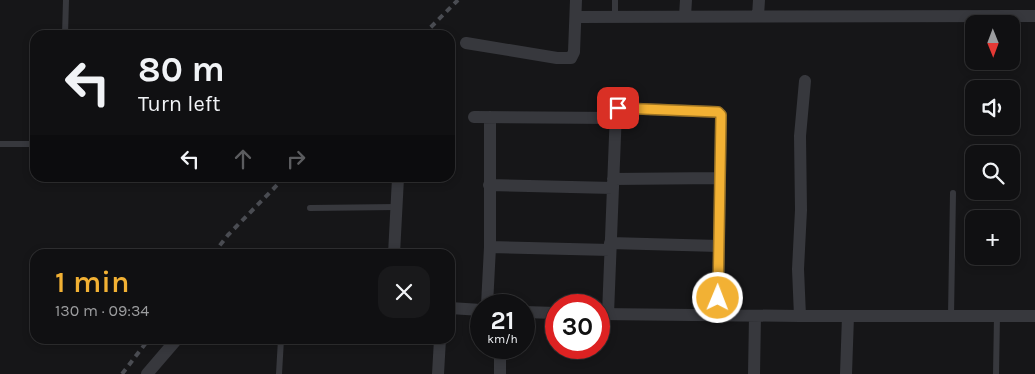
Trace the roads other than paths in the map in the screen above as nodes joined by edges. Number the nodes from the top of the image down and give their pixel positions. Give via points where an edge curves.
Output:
1 (66, 0) edge
2 (576, 0) edge
3 (615, 0) edge
4 (686, 0) edge
5 (759, 0) edge
6 (685, 16) junction
7 (758, 16) junction
8 (1035, 16) edge
9 (576, 17) junction
10 (614, 17) junction
11 (65, 30) edge
12 (466, 43) dead end
13 (805, 81) dead end
14 (474, 117) dead end
15 (490, 117) junction
16 (615, 118) junction
17 (0, 144) edge
18 (30, 144) edge
19 (720, 178) junction
20 (398, 182) edge
21 (613, 184) junction
22 (490, 185) junction
23 (953, 193) dead end
24 (396, 207) junction
25 (310, 208) dead end
26 (719, 246) junction
27 (490, 247) junction
28 (610, 247) junction
29 (394, 249) edge
30 (487, 294) edge
31 (605, 294) edge
32 (455, 308) edge
33 (470, 309) edge
34 (610, 314) edge
35 (718, 316) junction
36 (755, 316) junction
37 (800, 316) junction
38 (848, 316) junction
39 (951, 316) junction
40 (997, 316) junction
41 (1035, 316) edge
42 (173, 344) edge
43 (281, 344) edge
44 (440, 344) edge
45 (500, 359) edge
46 (147, 374) edge
47 (279, 374) edge
48 (438, 374) edge
49 (500, 374) edge
50 (754, 374) edge
51 (846, 374) edge
52 (996, 374) edge

1 - 11 lane
2 - 9 street
3 - 10 lane
4 - 6 street
5 - 7 street
6 - 7 street
6 - 10 street
7 - 8 street
9 - 10 street
9 - 12 street via 572,58
13 - 37 street via 800,136
14 - 15 street
15 - 16 street
15 - 22 street
16 - 19 street via 618,108 718,112 721,115
16 - 21 street
17 - 18 lane
19 - 21 street
19 - 26 street
20 - 24 street
21 - 22 street
21 - 28 street
22 - 27 street
23 - 39 lane
24 - 25 lane
24 - 29 street
26 - 28 street
26 - 35 street
27 - 28 street
27 - 30 street
28 - 31 street
32 - 33 street
34 - 35 street
35 - 36 street
36 - 37 street
36 - 50 street
37 - 38 street
38 - 39 street
38 - 51 street
39 - 40 street
40 - 41 street
40 - 52 lane
42 - 46 street
43 - 47 lane
44 - 48 street
45 - 49 street

